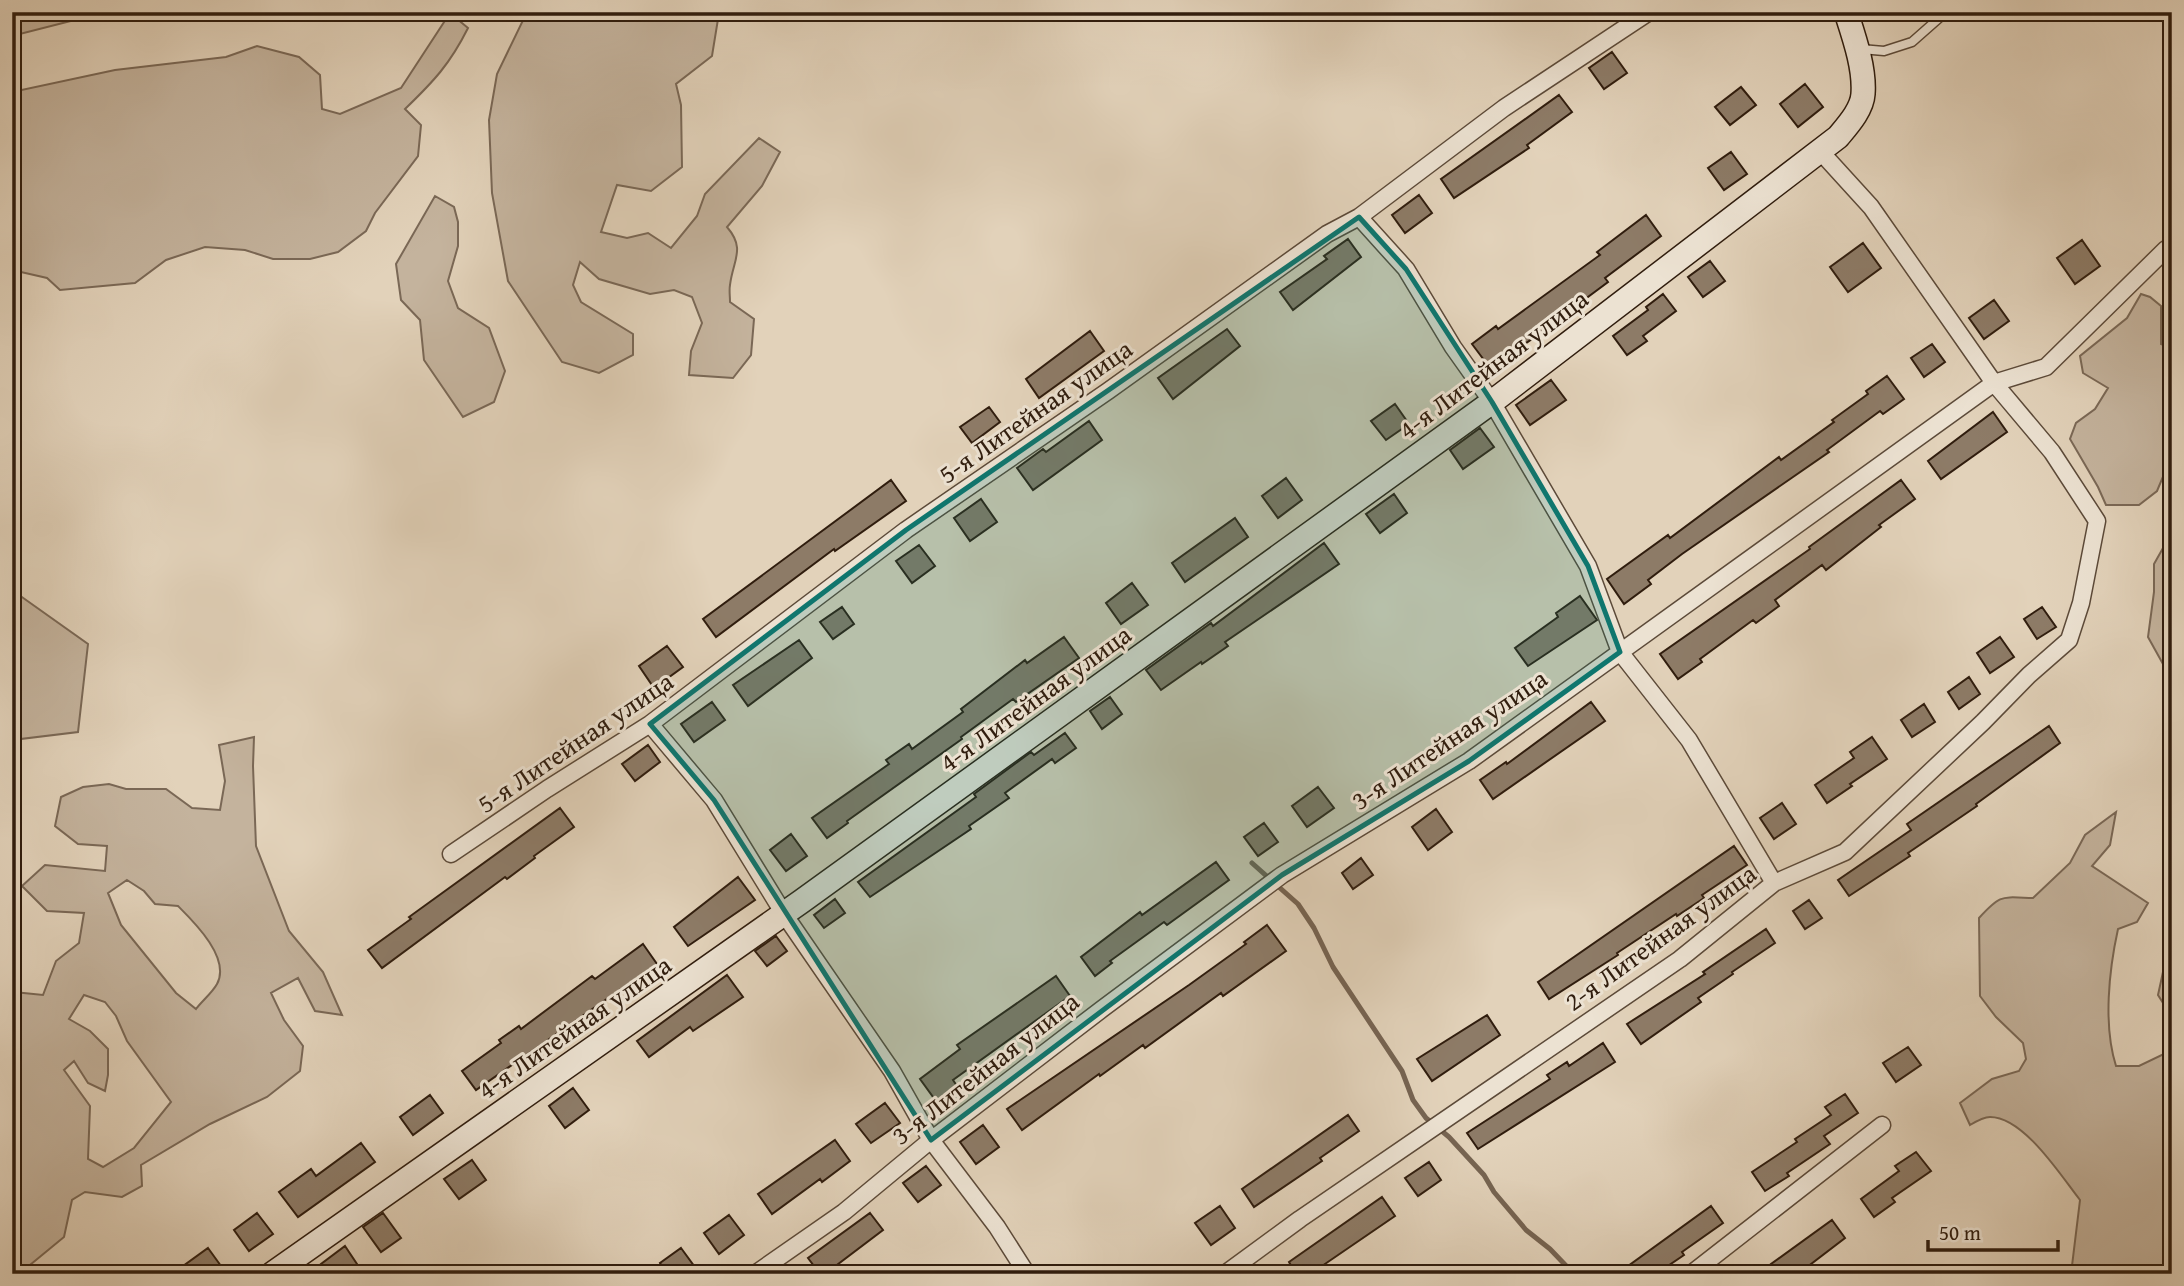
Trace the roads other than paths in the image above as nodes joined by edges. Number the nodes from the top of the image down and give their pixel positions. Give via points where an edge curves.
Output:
1 (1649, 12) edge
2 (1846, 12) edge
3 (1947, 12) edge
4 (1858, 48) junction
5 (1820, 152) junction
6 (1359, 217) junction
7 (2166, 249) dead end
8 (1994, 383) junction
9 (1492, 402) junction
10 (1620, 652) junction
11 (650, 724) junction
12 (451, 855) dead end
13 (1774, 883) junction
14 (784, 914) junction
15 (1882, 1125) dead end
16 (931, 1140) junction
17 (272, 1274) edge
18 (755, 1274) edge
19 (1027, 1274) edge
20 (1225, 1274) edge
21 (1691, 1274) edge

1 - 6 street, 5-я Литейная улица via 1504,108
2 - 4 street, 4-я Литейная улица
3 - 4 lane via 1912,42 1884,51
4 - 5 street, 4-я Литейная улица via 1864,96 1846,128
5 - 8 street, 2-я Литейная улица via 1871,207
5 - 9 street, 4-я Литейная улица
6 - 9 street via 1406,269 1452,347
6 - 11 street, 5-я Литейная улица via 1327,234 906,530
7 - 8 street, 3-я Литейная улица via 2046,367
8 - 10 street, 3-я Литейная улица
8 - 13 street, 2-я Литейная улица via 2052,452 2097,520 2069,640 1845,852
9 - 10 street via 1588,566
9 - 14 street, 4-я Литейная улица
10 - 13 street via 1689,740
10 - 16 street, 3-я Литейная улица via 1469,761 1282,875
11 - 12 street, 5-я Литейная улица
11 - 14 street via 714,800
13 - 20 street, 2-я Литейная улица via 1680,959
14 - 16 street via 892,1072
14 - 17 street, 4-я Литейная улица
15 - 21 street
16 - 18 street, 3-я Литейная улица via 844,1212
16 - 19 street

